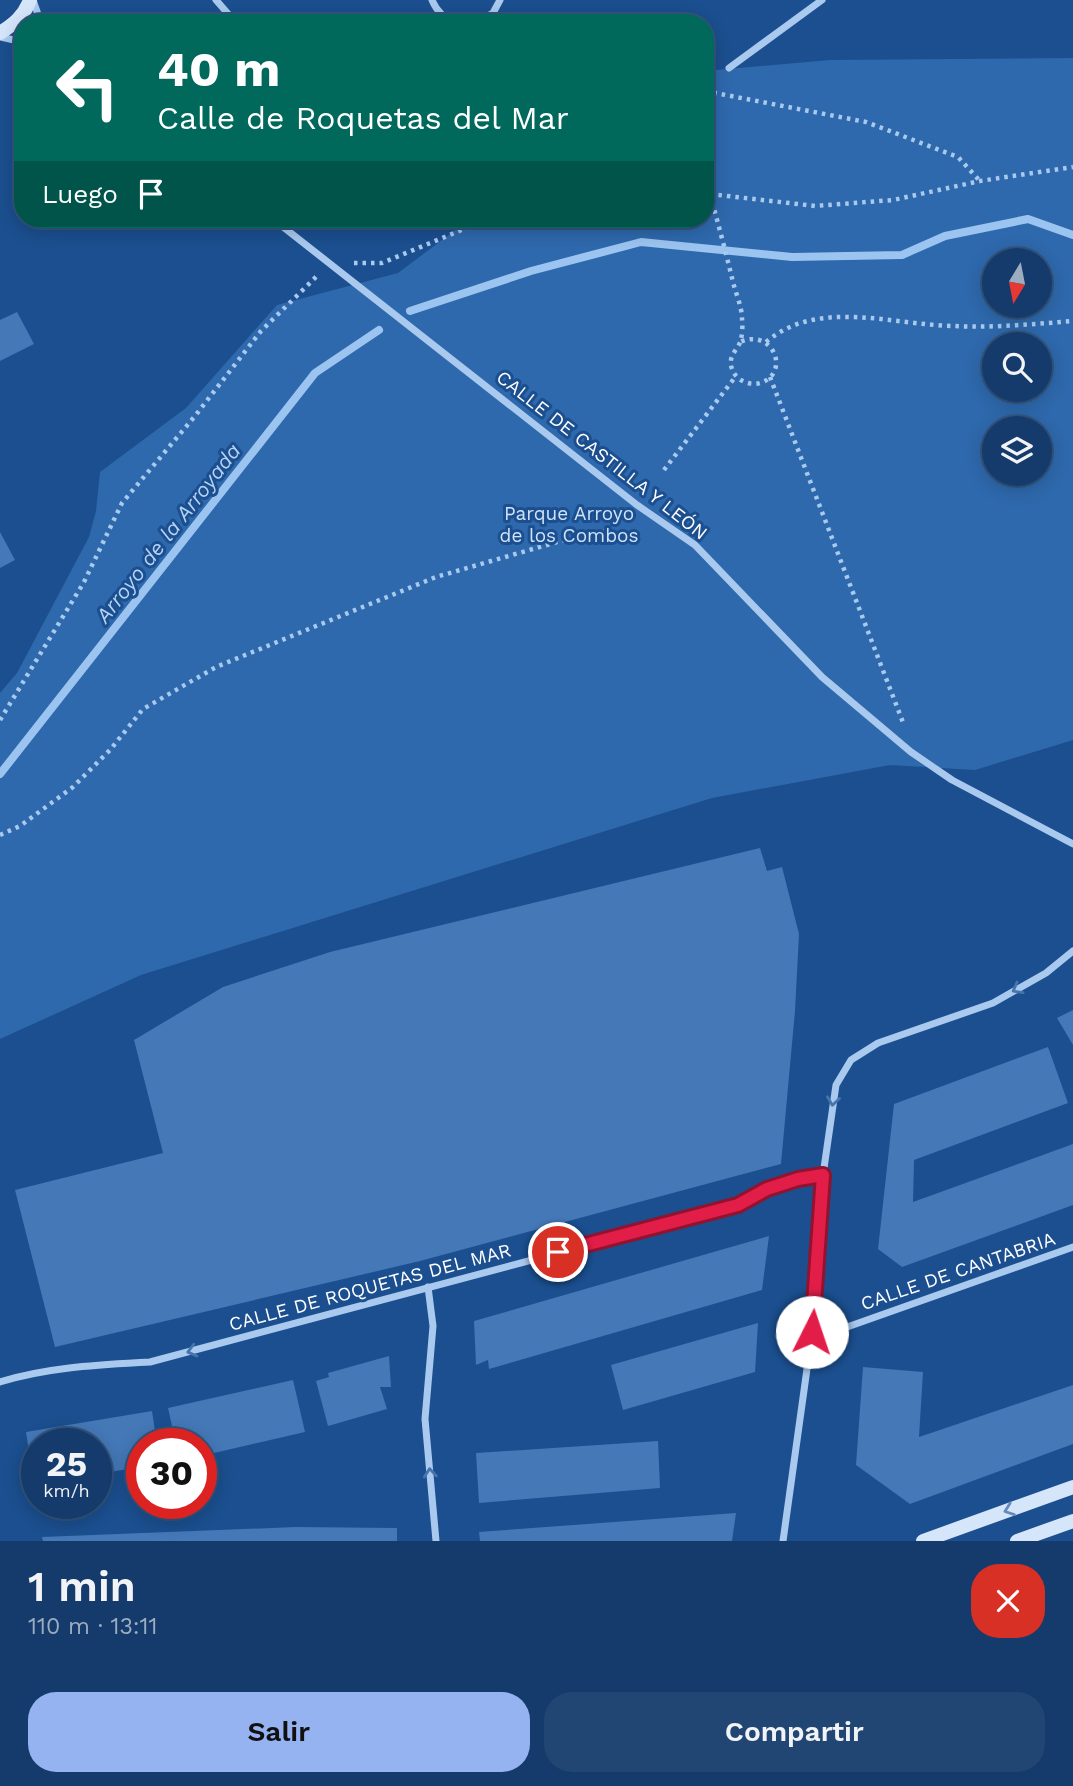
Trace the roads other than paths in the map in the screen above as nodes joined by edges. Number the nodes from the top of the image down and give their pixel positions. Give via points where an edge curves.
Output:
1 (216, 0) edge
2 (821, 0) edge
3 (228, 14) edge
4 (729, 68) dead end
5 (285, 228) edge
6 (1073, 844) edge
7 (1073, 950) edge
8 (823, 1175) junction
9 (1073, 1247) edge
10 (428, 1287) junction
11 (812, 1332) junction
12 (0, 1382) edge
13 (1073, 1488) edge
14 (1073, 1521) edge
15 (436, 1541) edge
16 (783, 1541) edge
17 (923, 1541) edge
18 (1017, 1541) edge

1 - 3 street
2 - 4 street
5 - 6 street, CALLE DE CASTILLA Y LEÓN via 637,505 695,545 822,677 911,752 951,780
7 -> 8 street via 1046,973 993,1003 878,1043 851,1060 836,1085
8 - 10 street, CALLE DE ROQUETAS DEL MAR via 767,1189 738,1205
8 - 11 street
9 - 11 street, CALLE DE CANTABRIA via 850,1326
10 -> 12 street, CALLE DE ROQUETAS DEL MAR via 150,1362 69,1367
15 -> 10 street via 425,1419 433,1326
11 - 16 street
13 -> 17 street
14 - 18 street

